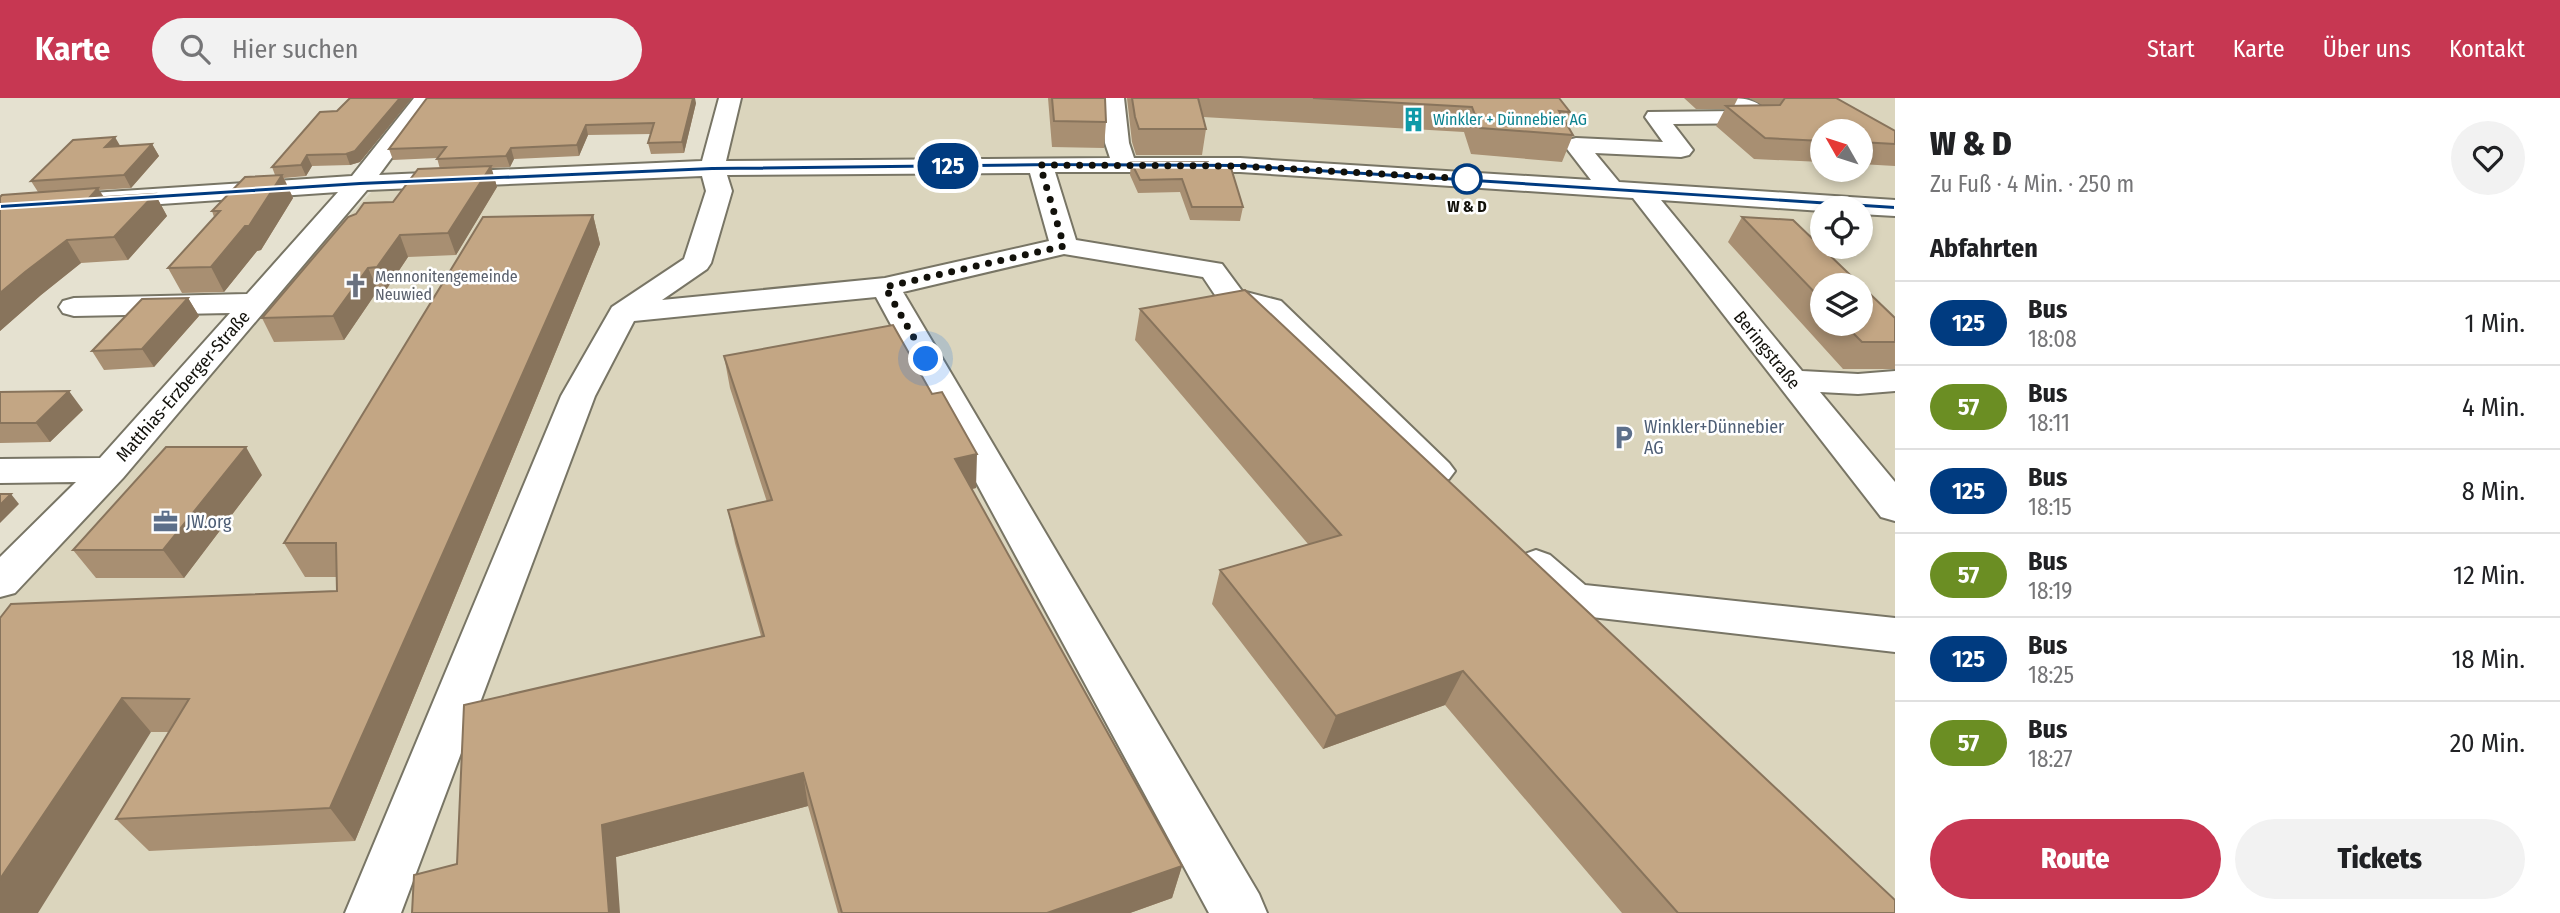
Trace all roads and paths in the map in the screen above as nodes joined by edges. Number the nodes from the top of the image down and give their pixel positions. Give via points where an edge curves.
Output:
1 (425, 98) edge
2 (730, 98) edge
3 (1114, 98) edge
4 (1735, 98) edge
5 (1040, 165) junction
6 (1125, 166) junction
7 (712, 168) junction
8 (360, 183) junction
9 (1895, 188) edge
10 (1625, 190) junction
11 (1838, 196) edge
12 (1810, 202) edge
13 (0, 206) edge
14 (1873, 206) edge
15 (1895, 208) edge
16 (1064, 246) junction
17 (885, 287) junction
18 (255, 303) junction
19 (74, 307) dead end
20 (623, 313) junction
21 (1791, 380) junction
22 (1895, 381) edge
23 (110, 470) junction
24 (0, 471) edge
25 (1457, 491) edge
26 (1895, 508) edge
27 (1516, 548) edge
28 (0, 582) edge
29 (1895, 635) edge
30 (373, 913) edge
31 (1239, 913) edge

1 - 8 street, Matthias-Erzberger-Straße
2 - 7 street
3 - 6 street via 1117,143
4 - 10 street, Beringstraße via 1761,118 1656,117 1681,150 1576,145
5 - 6 street
5 - 7 street via 957,156
5 - 16 street
6 - 10 street via 1240,166
7 - 8 street
7 - 20 street via 719,191 697,263
8 - 13 street
8 - 18 street, Matthias-Erzberger-Straße
9 - 11 street via 1839,187 1835,193
10 - 12 street
10 - 21 street, Beringstraße
14 - 15 street
16 - 17 street
16 - 25 street via 1212,270 1231,298 1270,307
17 - 20 street
17 - 31 street
18 - 19 street
18 - 23 street, Matthias-Erzberger-Straße
20 - 30 street via 578,396
21 - 22 street
21 - 26 street, Beringstraße
23 - 24 street
23 - 28 street, Matthias-Erzberger-Straße
27 - 29 street via 1574,599

